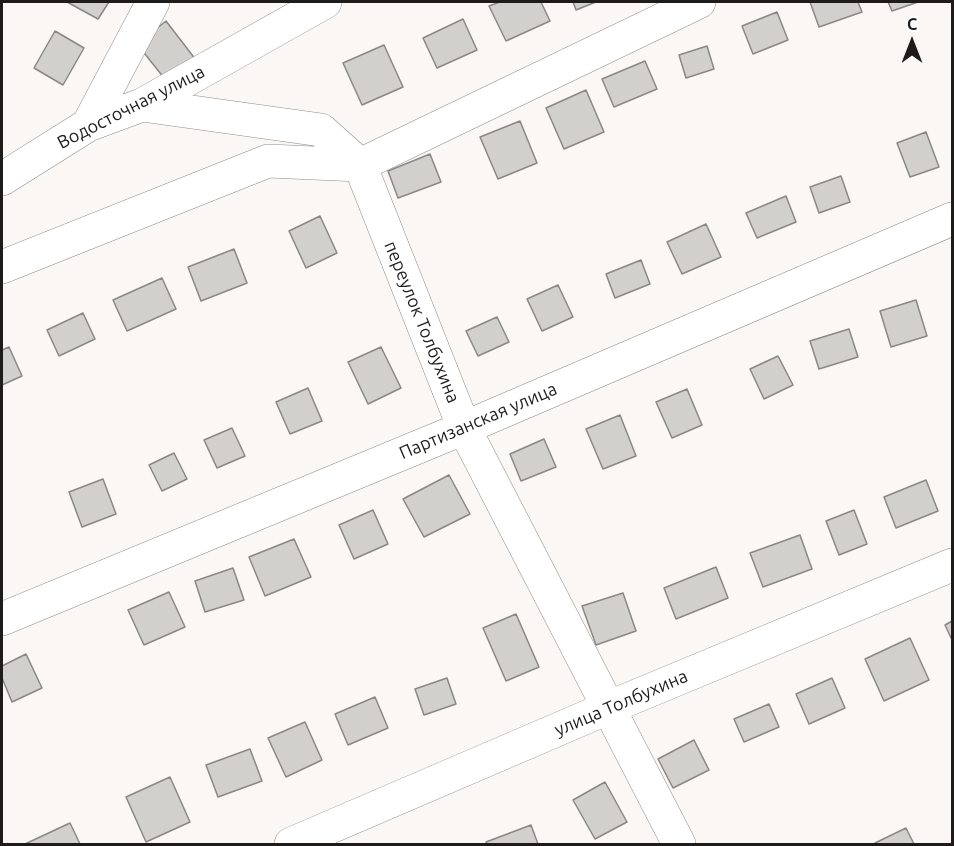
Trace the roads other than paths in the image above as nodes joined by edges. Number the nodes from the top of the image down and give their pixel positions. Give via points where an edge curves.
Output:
1 (153, 2) edge
2 (325, 2) edge
3 (699, 2) edge
4 (142, 105) junction
5 (88, 125) junction
6 (360, 165) junction
7 (2, 179) edge
8 (952, 219) edge
9 (2, 267) edge
10 (464, 428) junction
11 (952, 565) edge
12 (2, 619) edge
13 (610, 707) junction
14 (291, 844) edge
15 (679, 844) edge

1 - 5 street
2 - 4 street, Водосточная улица
3 - 6 street
4 - 5 street, Водосточная улица
4 - 6 street, переулок Толбухина via 321,130
5 - 7 street, Водосточная улица
6 - 9 street via 268,161
6 - 10 street, переулок Толбухина
8 - 10 street, Партизанская улица
10 - 12 street, Партизанская улица
10 - 13 street, переулок Толбухина
11 - 13 street, улица Толбухина
13 - 14 street, улица Толбухина
13 - 15 street, переулок Толбухина

